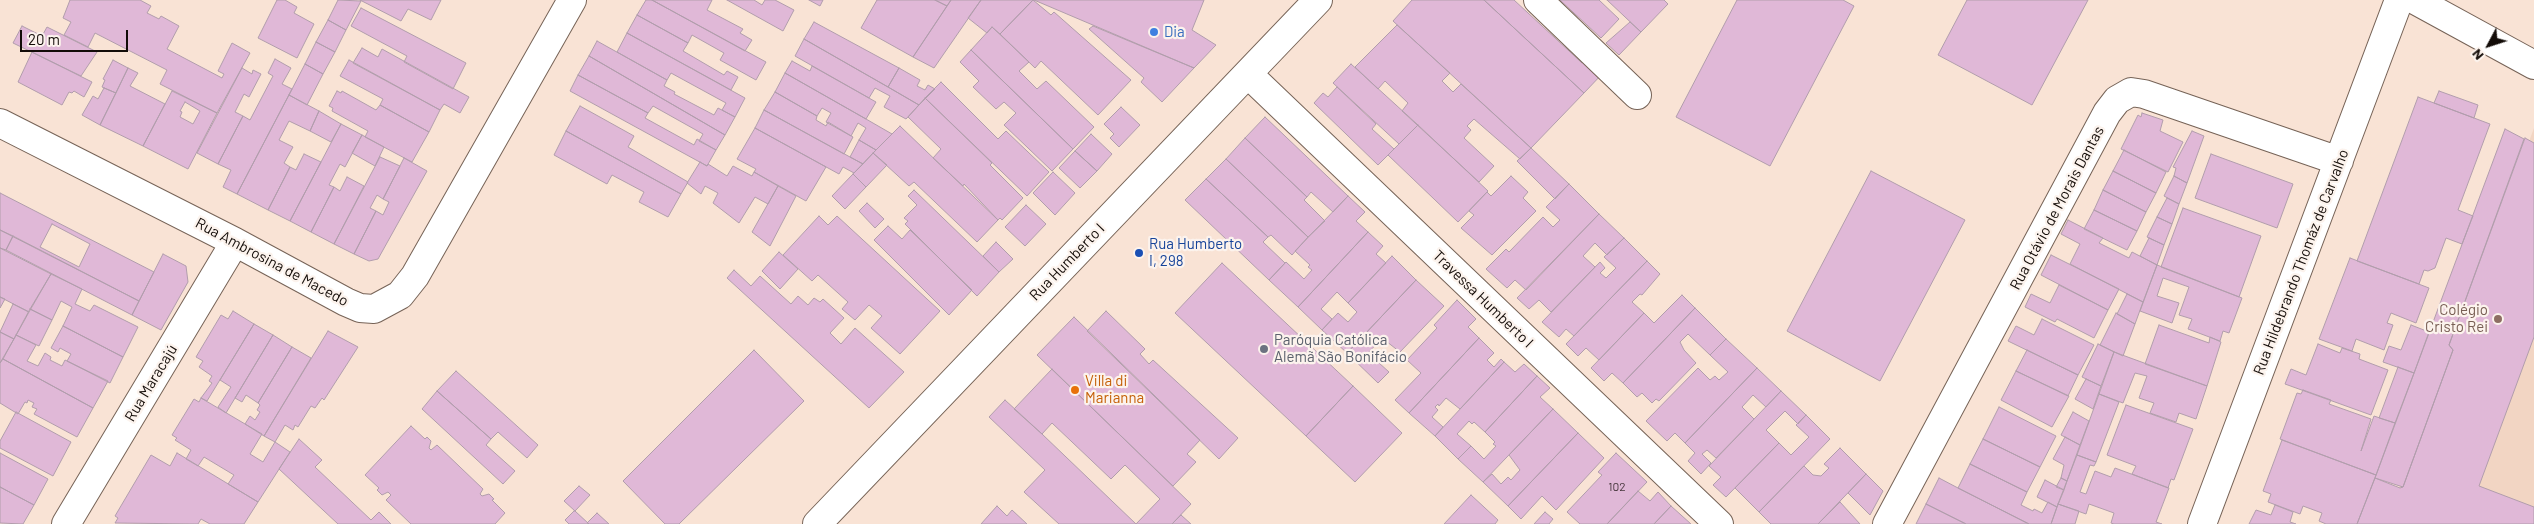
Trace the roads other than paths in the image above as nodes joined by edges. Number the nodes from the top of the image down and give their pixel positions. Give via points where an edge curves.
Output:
1 (572, 0) edge
2 (1318, 0) edge
3 (1538, 0) edge
4 (2399, 0) edge
5 (2415, 0) edge
6 (2534, 65) edge
7 (1248, 74) junction
8 (1637, 96) dead end
9 (0, 123) edge
10 (2338, 162) junction
11 (235, 242) junction
12 (66, 524) edge
13 (817, 524) edge
14 (1719, 524) edge
15 (1887, 524) edge
16 (2202, 524) edge

1 - 11 street, Rua Ambrosina de Macedo via 415,276 400,295 374,309 360,308
2 - 7 street, Rua Humberto I
3 - 8 street
4 - 10 street, Rua Hildebrando Thomáz de Carvalho
5 - 6 street
7 - 13 street, Rua Humberto I
7 - 14 street, Travessa Humberto I
9 - 11 street, Rua Ambrosina de Macedo
10 - 15 street, Rua Otávio de Morais Dantas via 2144,94 2131,92 2118,100 2107,113
10 - 16 street, Rua Hildebrando Thomáz de Carvalho
11 - 12 street, Rua Maracajú

